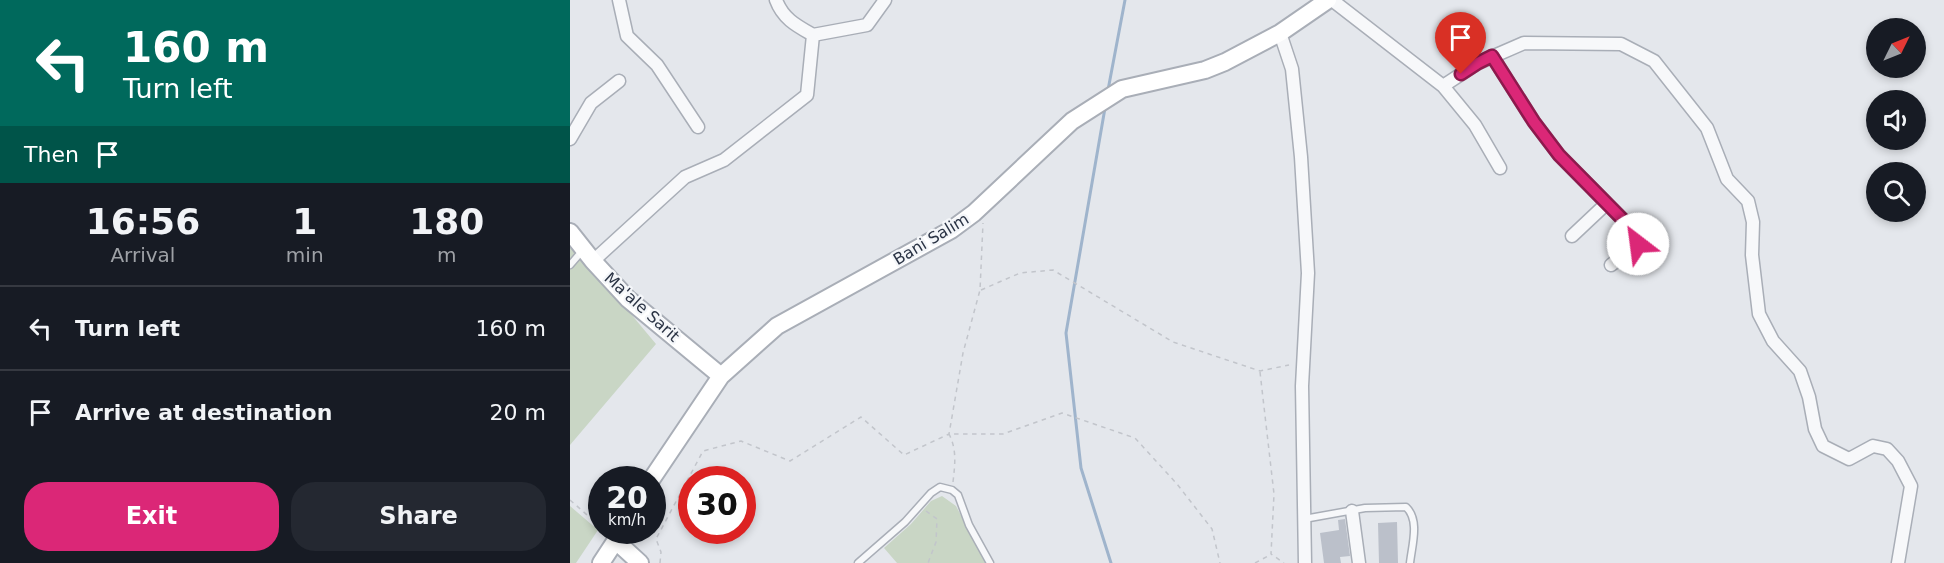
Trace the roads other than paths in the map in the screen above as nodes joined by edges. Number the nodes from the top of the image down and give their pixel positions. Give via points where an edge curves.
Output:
1 (619, 0) edge
2 (776, 0) edge
3 (885, 0) edge
4 (1330, 0) edge
5 (1280, 33) junction
6 (813, 35) junction
7 (1492, 56) junction
8 (620, 81) dead end
9 (1443, 86) junction
10 (698, 127) dead end
11 (570, 139) edge
12 (1500, 168) dead end
13 (1606, 204) junction
14 (570, 232) edge
15 (1572, 236) dead end
16 (588, 255) junction
17 (570, 265) edge
18 (1611, 265) dead end
19 (721, 376) junction
20 (660, 466) edge
21 (1352, 511) junction
22 (1304, 519) junction
23 (615, 544) edge
24 (625, 544) edge
25 (607, 561) edge
26 (640, 563) edge
27 (858, 563) edge
28 (990, 563) edge
29 (1305, 563) edge
30 (1359, 563) edge
31 (1410, 563) edge
32 (1898, 563) edge

1 - 10 street via 627,36 657,65
2 - 6 street via 791,23
3 - 6 street via 867,25
4 - 5 street, Bani Salim
4 - 9 street
5 - 19 street, Bani Salim via 1205,70 1122,89 1072,121 951,230 777,326
5 - 22 street via 1293,69 1308,273 1302,386
6 - 16 street via 807,95 724,160 685,177
7 - 9 street
7 - 13 street via 1553,147
7 - 32 street via 1524,43 1621,44 1654,61 1679,91 1707,128 1727,179 1748,201 1759,314 1773,341 1800,370 1823,446 1849,459 1873,446 1887,449 1911,486
8 - 11 street via 591,102
9 - 12 street via 1475,125
13 - 15 street
13 - 18 street via 1640,237 1638,244
14 - 16 street, Ma'ale Sarit
16 - 17 lane
16 - 19 street, Ma'ale Sarit via 628,299
19 - 20 street, Bani Salim
21 - 22 lane
21 - 30 street
21 - 31 lane via 1398,506 1413,512
22 - 29 street
23 - 25 street
24 - 26 street
27 - 28 lane via 940,488 958,495

